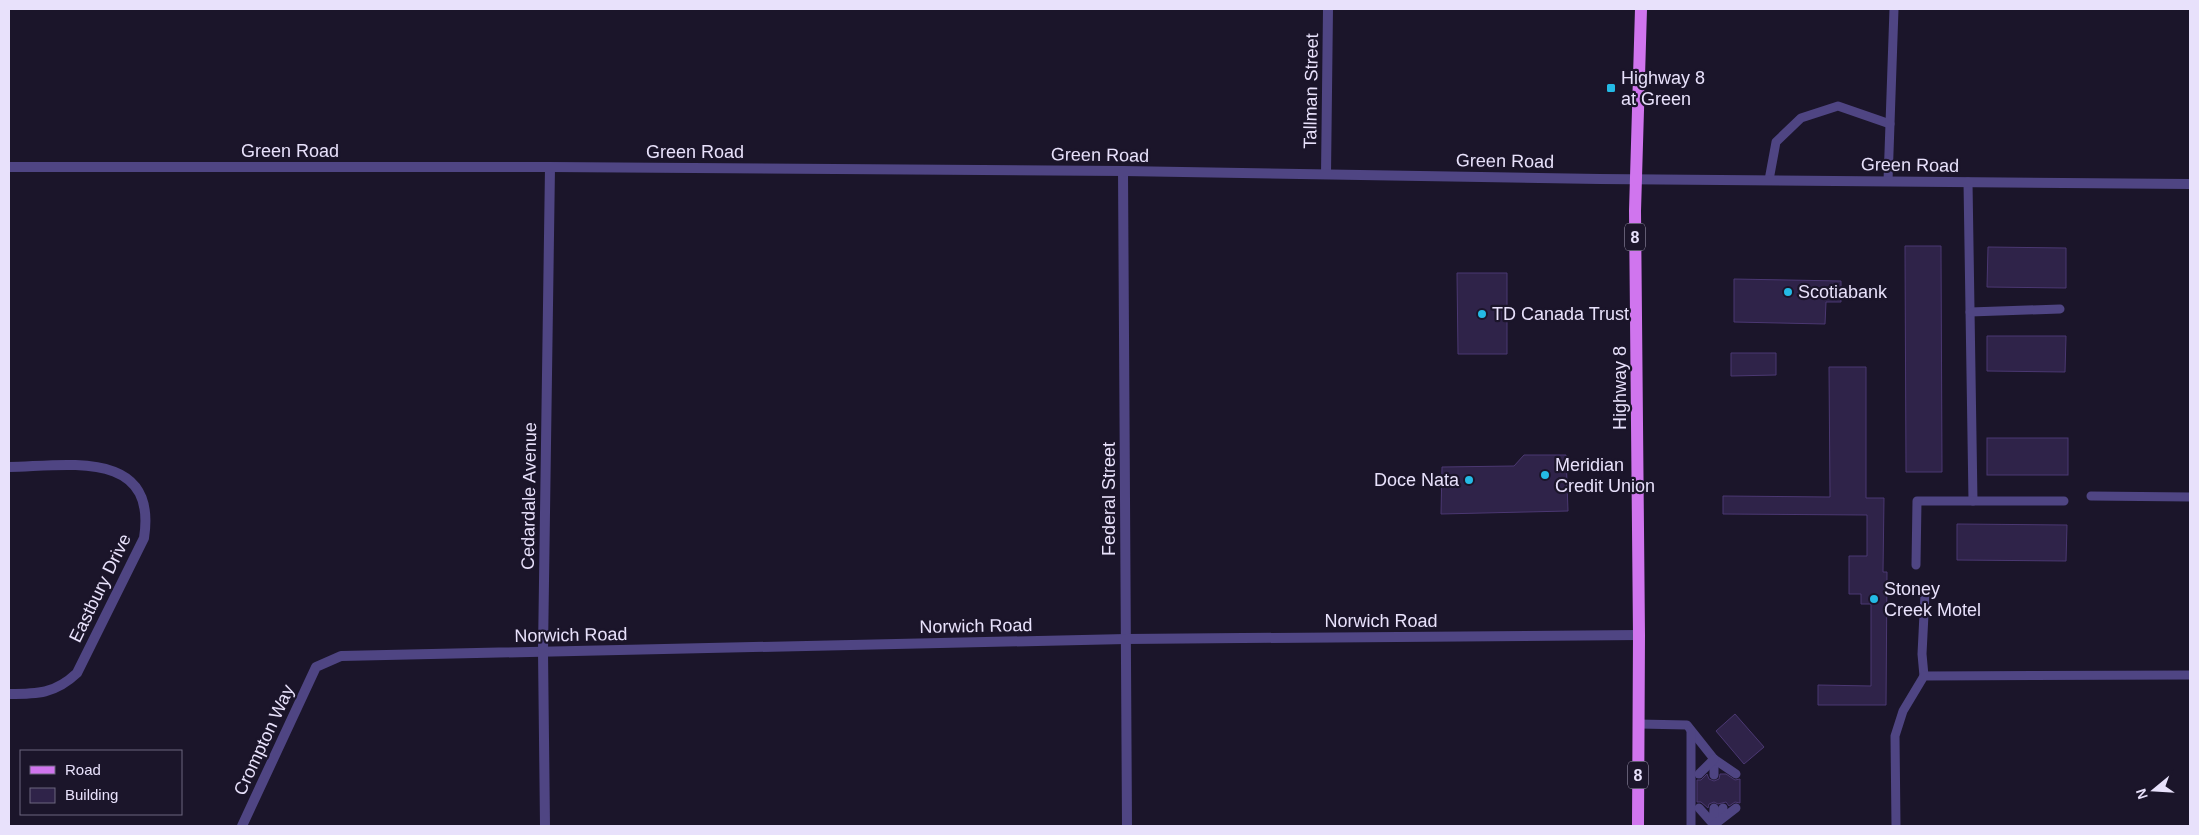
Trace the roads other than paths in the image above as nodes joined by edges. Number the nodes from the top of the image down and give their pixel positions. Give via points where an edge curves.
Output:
1 (1328, 9) edge
2 (1641, 9) edge
3 (1894, 9) edge
4 (1890, 124) junction
5 (9, 167) edge
6 (550, 167) junction
7 (1124, 171) junction
8 (1326, 174) junction
9 (1636, 179) junction
10 (1769, 180) junction
11 (1888, 181) junction
12 (1968, 182) junction
13 (2190, 184) edge
14 (2060, 310) dead end
15 (1970, 312) junction
16 (9, 467) edge
17 (2091, 496) dead end
18 (2190, 497) edge
19 (1973, 501) junction
20 (2064, 501) dead end
21 (1916, 565) dead end
22 (1925, 594) dead end
23 (1639, 635) junction
24 (1126, 639) junction
25 (543, 652) junction
26 (316, 667) joint
27 (2190, 675) edge
28 (1924, 676) junction
29 (9, 694) edge
30 (1639, 724) junction
31 (1691, 731) junction
32 (1714, 759) junction
33 (1736, 774) dead end
34 (1736, 808) dead end
35 (242, 826) edge
36 (544, 826) edge
37 (1127, 826) edge
38 (1638, 826) edge
39 (1691, 826) edge
40 (1712, 826) edge
41 (1896, 826) edge

1 - 8 street, Tallman Street
2 - 9 main road, Highway 8 / 8
3 - 4 lane
4 - 10 lane via 1838,106 1801,118 1776,142
4 - 11 lane
5 - 6 street, Green Road
6 - 7 street, Green Road
6 - 25 street, Cedardale Avenue
7 - 8 street, Green Road
7 - 24 street, Federal Street
8 - 9 street, Green Road
9 - 10 street, Green Road
9 - 23 main road, Highway 8 / 8
10 - 11 street, Green Road
11 - 12 street, Green Road
12 - 13 street, Green Road
12 - 15 lane
14 - 15 lane
15 - 19 lane
16 - 29 street, Eastbury Drive via 101,466 118,473 137,488 147,520 144,538 77,673 60,687 39,694
17 - 18 lane
19 - 20 lane
19 - 21 lane via 1917,501
22 - 28 lane
23 - 24 street, Norwich Road
23 - 30 main road, Highway 8 / 8
24 - 25 street, Norwich Road
24 - 37 street, Federal Street
25 - 26 street, Norwich Road via 341,656
25 - 36 street, Cedardale Avenue
26 - 35 street, Crompton Way
27 - 28 lane
28 - 41 lane via 1903,711 1895,736
30 - 31 lane via 1686,725
30 - 38 main road, Highway 8 / 8
31 - 32 lane
31 - 39 lane
32 - 32 lane via 1710,774
32 - 33 lane
34 - 40 lane
40 - 40 lane via 1711,808

